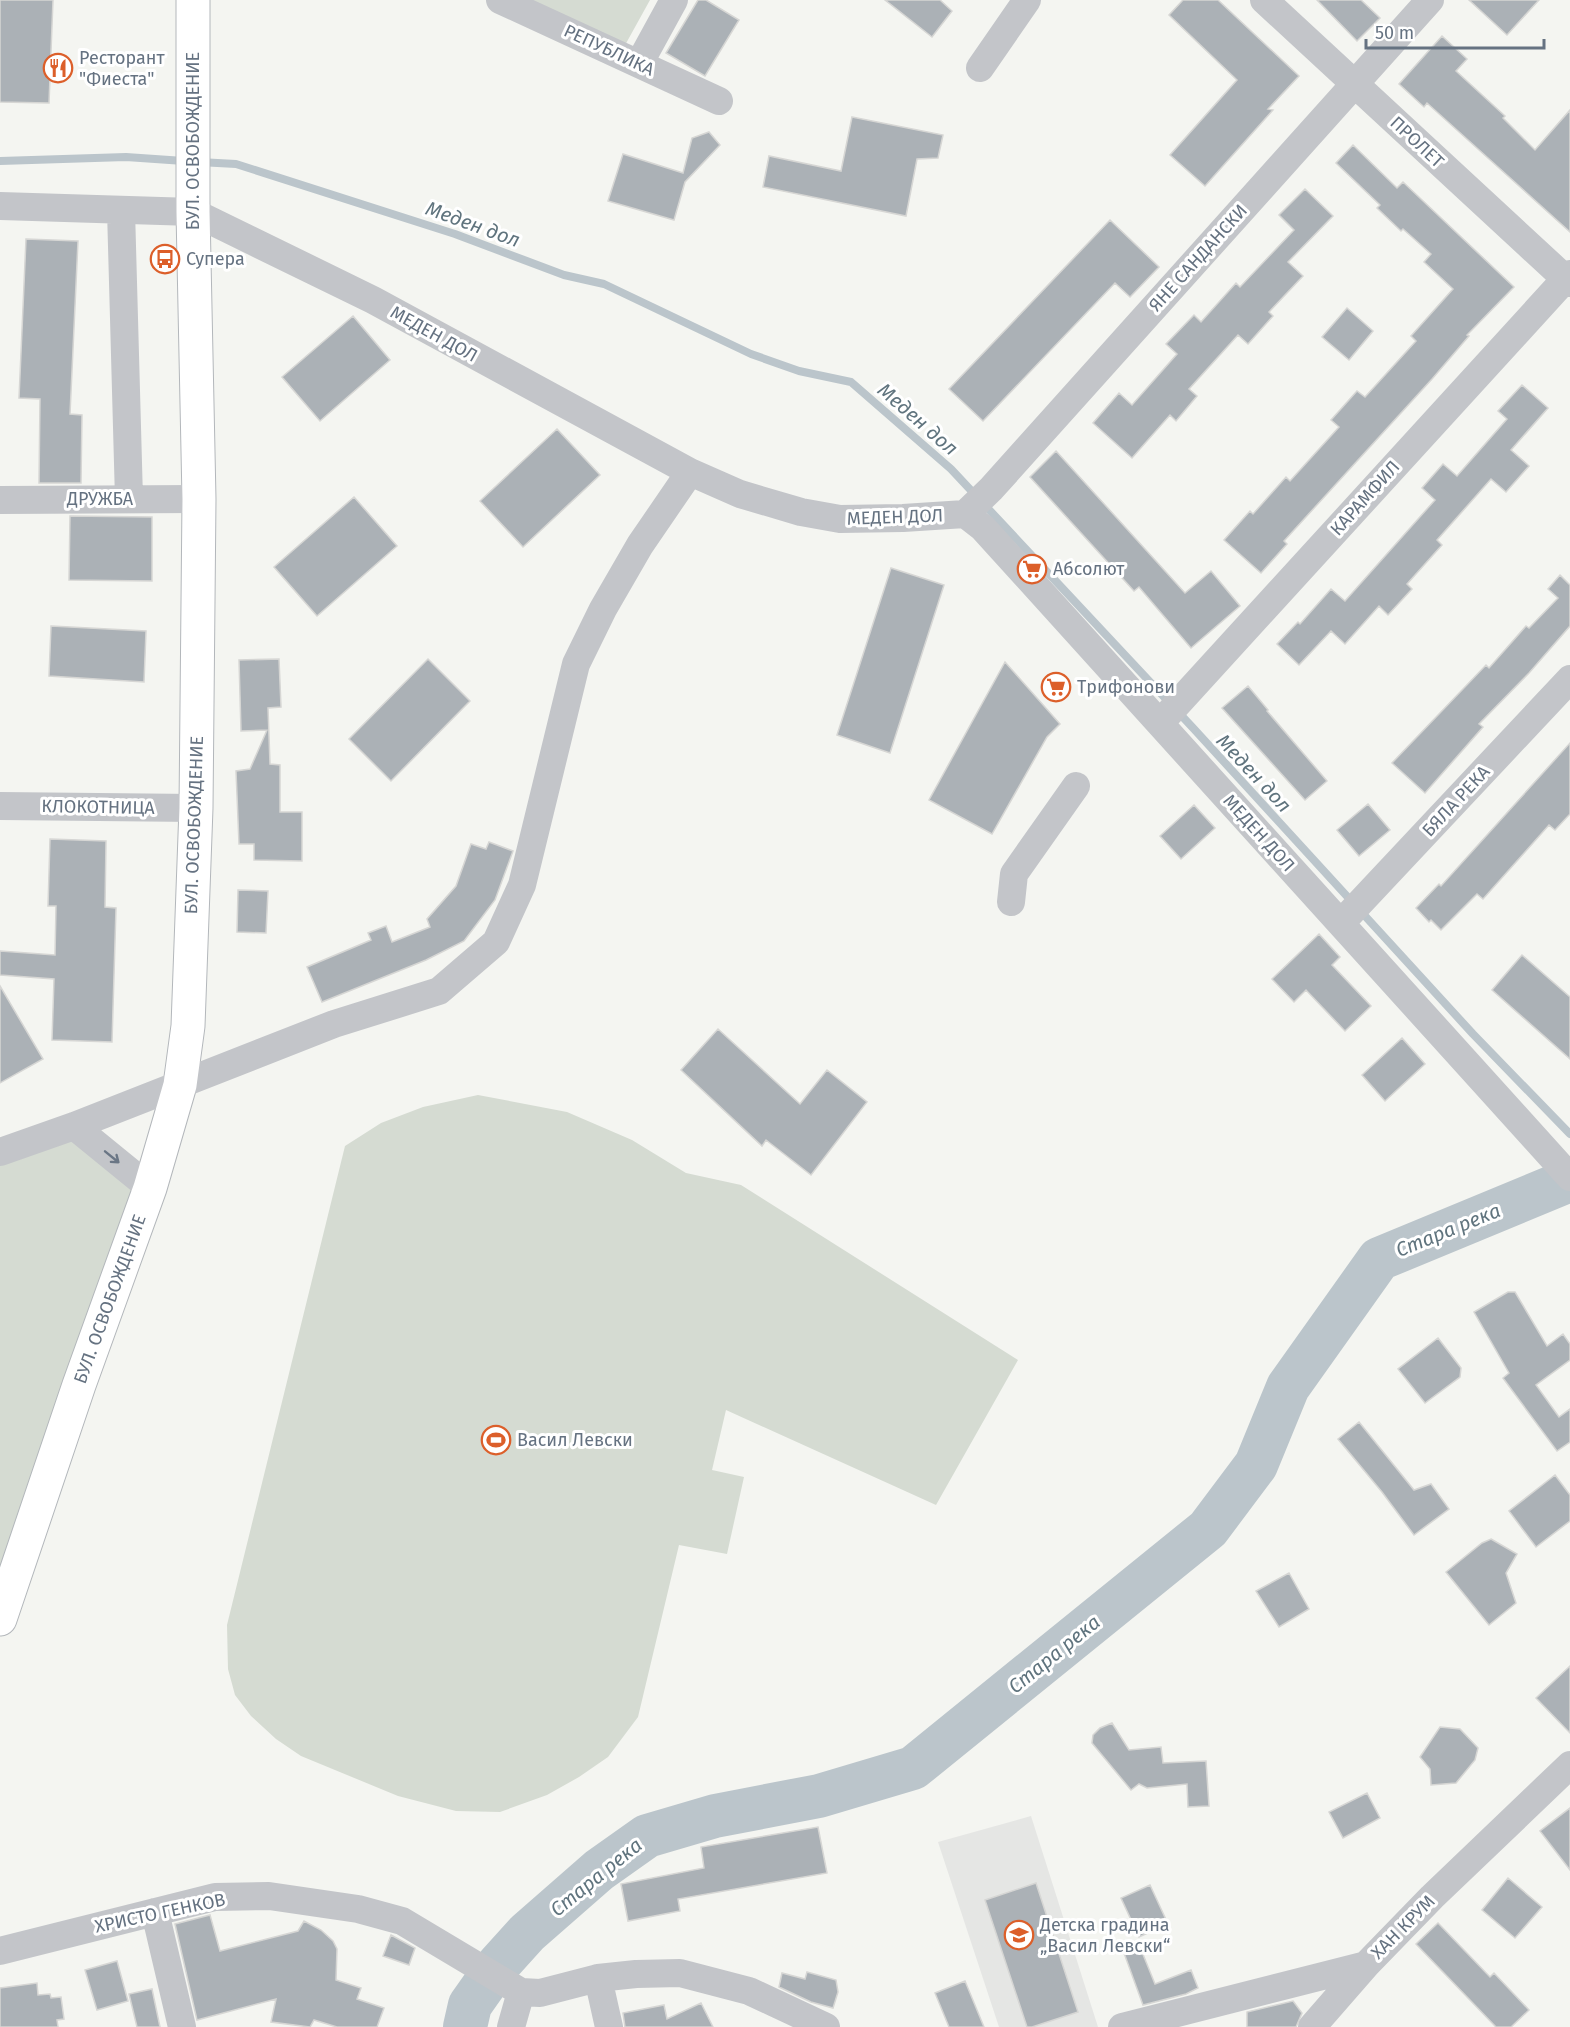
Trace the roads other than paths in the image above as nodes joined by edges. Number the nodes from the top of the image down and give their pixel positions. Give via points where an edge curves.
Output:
1 (193, 0) edge
2 (500, 0) edge
3 (674, 0) edge
4 (1027, 0) edge
5 (1264, 0) edge
6 (1430, 0) edge
7 (639, 64) junction
8 (980, 68) dead end
9 (1355, 84) junction
10 (719, 102) dead end
11 (193, 202) junction
12 (0, 206) edge
13 (121, 210) junction
14 (1568, 279) edge
15 (690, 472) junction
16 (129, 499) junction
17 (199, 499) junction
18 (0, 500) edge
19 (976, 503) junction
20 (1570, 678) edge
21 (1169, 713) junction
22 (1076, 786) dead end
23 (0, 806) edge
24 (196, 808) junction
25 (1011, 902) dead end
26 (1350, 914) junction
27 (180, 1085) junction
28 (74, 1126) junction
29 (0, 1152) edge
30 (1570, 1177) edge
31 (150, 1188) junction
32 (0, 1619) edge
33 (1570, 1765) edge
34 (154, 1912) junction
35 (0, 1951) edge
36 (1366, 1965) junction
37 (598, 1978) junction
38 (515, 1989) junction
39 (182, 2027) edge
40 (511, 2027) edge
41 (609, 2027) edge
42 (826, 2027) edge
43 (1122, 2027) edge
44 (1312, 2027) edge

1 - 11 main road, БУЛ. ОСВОБОЖДЕНИЕ
2 - 7 street, РЕПУБЛИКА
3 - 7 street
4 - 8 street
5 - 9 street, ПРОЛЕТ
6 - 9 street, ЯНЕ САНДАНСКИ
7 - 10 street, РЕПУБЛИКА
9 - 14 street, ПРОЛЕТ
9 - 19 street, ЯНЕ САНДАНСКИ
11 - 13 street, МЕДЕН ДОЛ
11 - 15 street, МЕДЕН ДОЛ
11 - 17 main road, БУЛ. ОСВОБОЖДЕНИЕ
12 - 13 street, МЕДЕН ДОЛ
13 - 16 street
14 - 21 street, КАРАМФИЛ
15 - 19 street, МЕДЕН ДОЛ via 740,494 840,519 903,518
15 - 27 street via 640,545 576,664 522,885 496,942 439,991 334,1024
16 - 17 street, ДРУЖБА
16 - 18 street, ДРУЖБА
17 - 24 main road, БУЛ. ОСВОБОЖДЕНИЕ
19 - 21 street, МЕДЕН ДОЛ via 983,528
20 - 26 street, БЯЛА РЕКА
21 - 26 street, МЕДЕН ДОЛ
22 - 25 street via 1014,874
23 - 24 street, КЛОКОТНИЦА
24 - 27 main road, БУЛ. ОСВОБОЖДЕНИЕ via 188,1026
26 - 30 street, МЕДЕН ДОЛ via 1512,1113
27 - 28 street
27 - 31 main road, БУЛ. ОСВОБОЖДЕНИЕ
28 - 29 street
28 -> 31 street
31 - 32 main road, БУЛ. ОСВОБОЖДЕНИЕ
33 - 36 street, ХАН КРУМ
34 - 35 street, ХРИСТО ГЕНКОВ
34 - 38 street, ХРИСТО ГЕНКОВ via 214,1897 280,1898 358,1909 402,1921
34 - 39 street
36 - 43 street, ХАН КРУМ
36 - 44 street
37 - 38 street via 540,1993
37 - 41 street
37 - 42 street via 680,1973 749,1991
38 - 40 street

